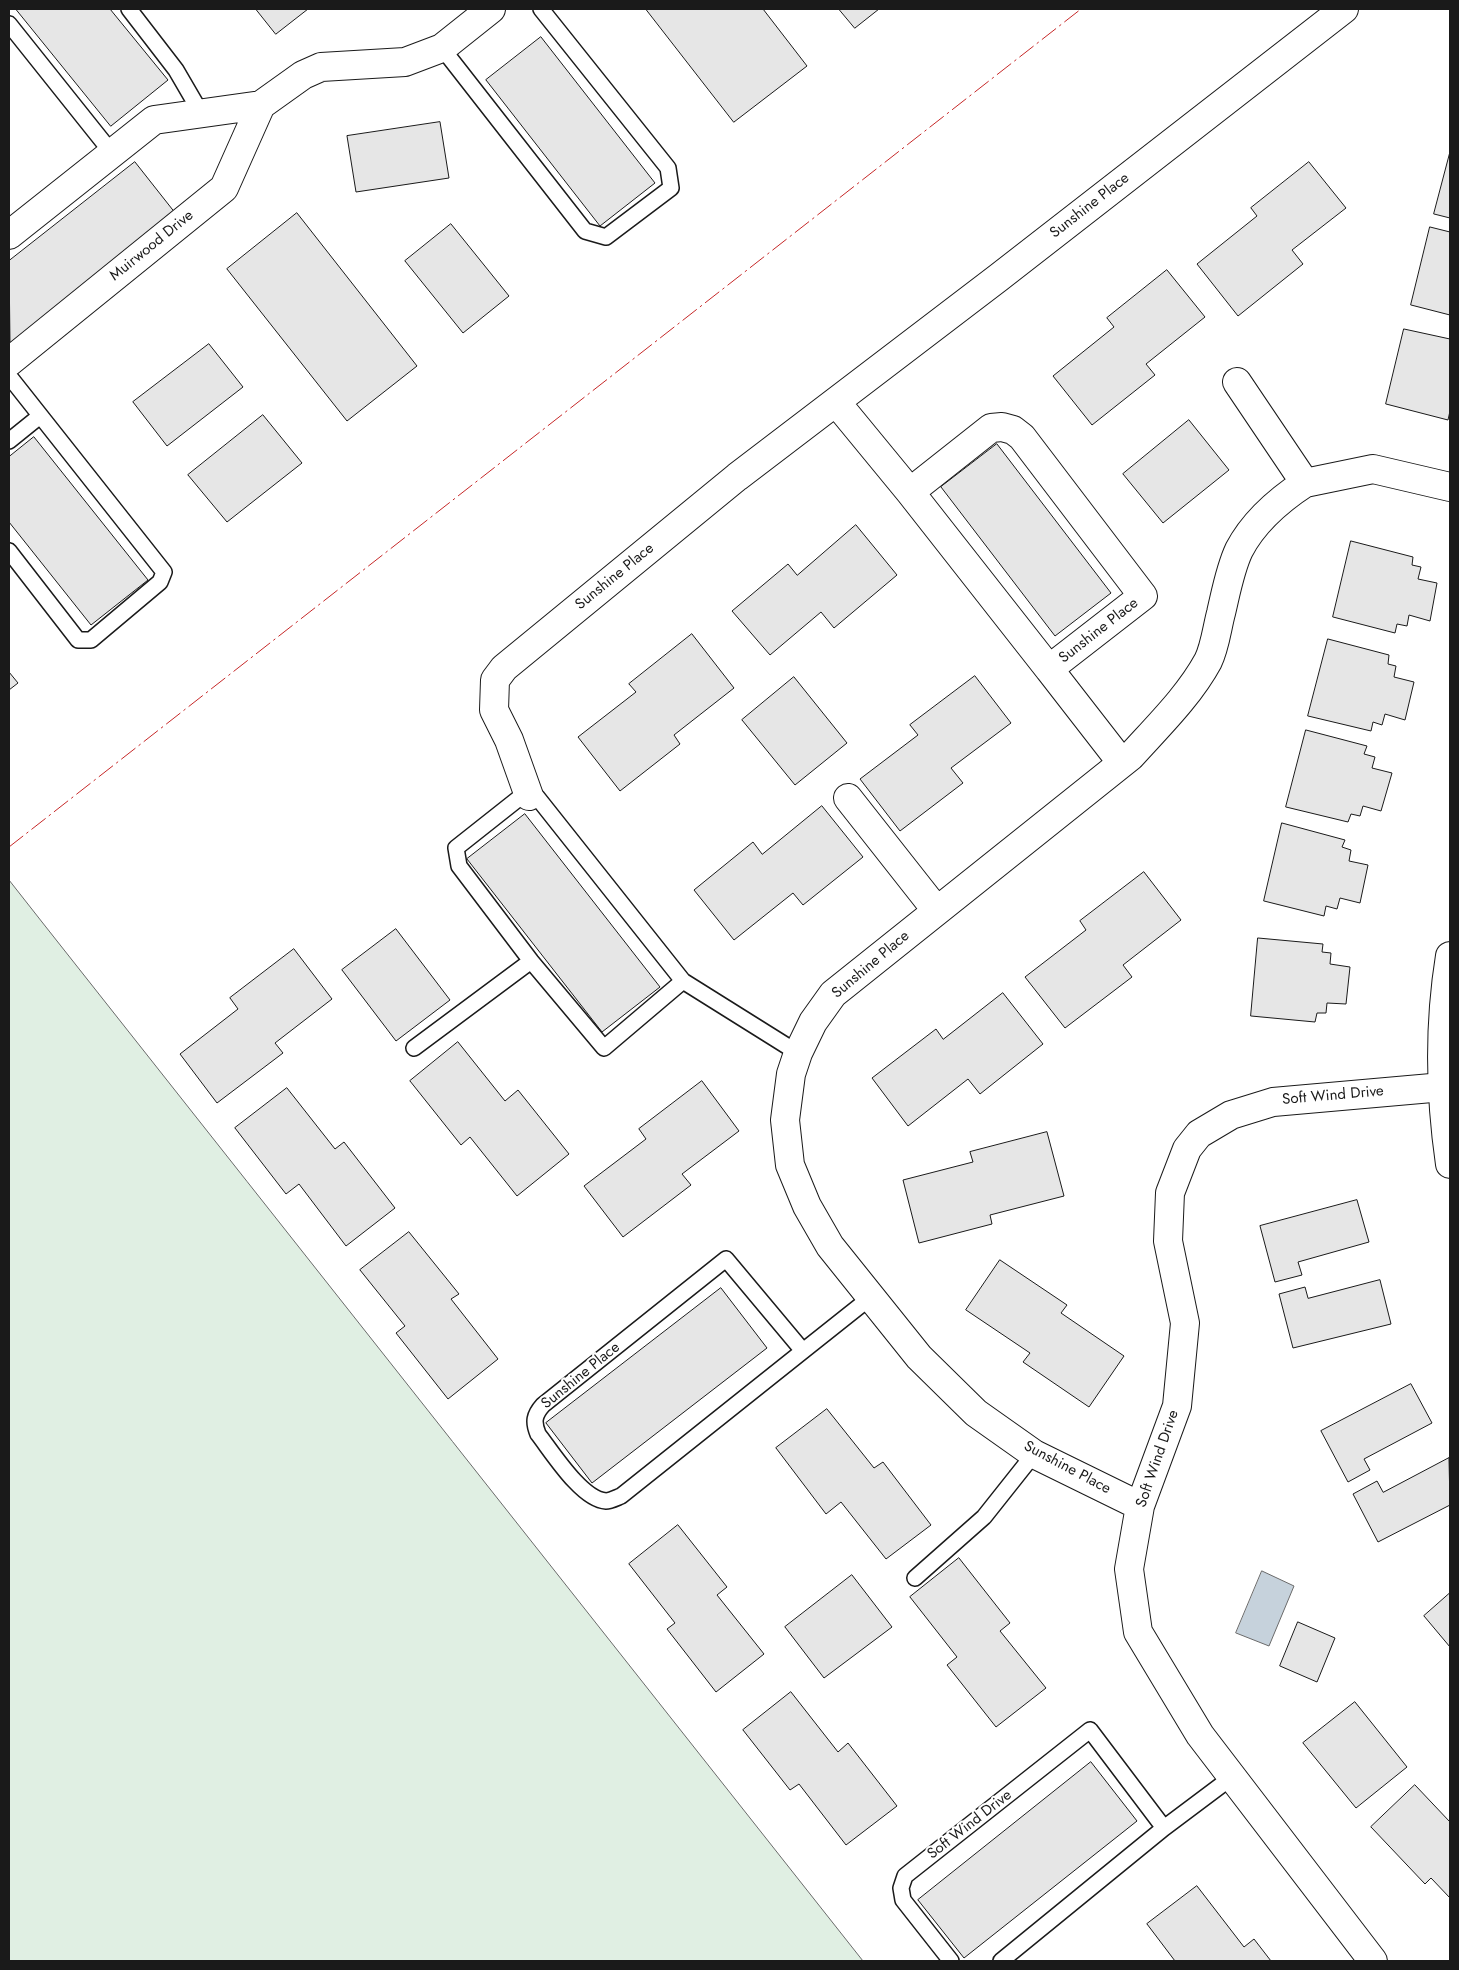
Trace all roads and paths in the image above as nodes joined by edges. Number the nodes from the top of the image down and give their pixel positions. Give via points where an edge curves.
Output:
1 (129, 9) edge
2 (491, 9) edge
3 (541, 9) edge
4 (1344, 9) edge
5 (9, 24) edge
6 (442, 48) junction
7 (260, 105) junction
8 (201, 113) junction
9 (112, 153) junction
10 (9, 235) edge
11 (9, 362) edge
12 (9, 376) edge
13 (1237, 382) dead end
14 (836, 402) junction
15 (40, 416) junction
16 (9, 441) edge
17 (1305, 483) junction
18 (1450, 488) edge
19 (910, 492) junction
20 (9, 551) edge
21 (1049, 669) junction
22 (1122, 763) junction
23 (529, 796) junction
24 (848, 798) dead end
25 (937, 911) junction
26 (1450, 956) edge
27 (531, 961) junction
28 (683, 981) junction
29 (414, 1048) dead end
30 (798, 1053) junction
31 (1443, 1087) junction
32 (1450, 1164) edge
33 (871, 1298) junction
34 (803, 1352) junction
35 (1034, 1454) junction
36 (1140, 1506) junction
37 (916, 1578) dead end
38 (1232, 1777) junction
39 (1164, 1828) junction
40 (951, 1961) edge
41 (1001, 1961) edge
42 (1373, 1961) edge

1 - 8 lane via 176,70
2 - 6 street
3 - 6 lane via 668,168 671,188 606,237 585,231
4 - 14 street, Sunshine Place
5 - 9 lane
6 - 7 street via 405,62 321,67 303,75
7 - 8 street
7 - 11 street, Muirwood Drive via 224,188
8 - 9 street via 154,120
9 - 10 street
12 - 15 lane
13 - 17 street
14 - 19 street, Sunshine Place
14 - 23 street, Sunshine Place via 737,477 504,668 495,680 494,710 509,740
15 - 16 lane
15 - 20 lane via 164,572 160,582 90,640 78,640
17 - 18 street, Sunshine Place via 1373,469
17 - 22 street, Sunshine Place via 1280,500 1259,521 1240,550 1208,660 1185,695
19 - 21 street, Sunshine Place
19 - 21 street, Sunshine Place via 990,428 1013,430 1022,438 1143,596
21 - 22 street, Sunshine Place
22 - 25 street, Sunshine Place
23 - 27 lane via 522,795 456,848 459,866
23 - 28 lane via 537,797
24 - 25 street
25 - 30 street, Sunshine Place via 833,994 813,1022
26 - 31 street via 1444,997
27 - 28 lane via 604,1048
27 - 29 lane
28 - 30 lane
30 - 33 street, Sunshine Place via 791,1074 785,1120 790,1165 807,1206 830,1246
31 - 32 street
31 - 36 street, Soft Wind Drive via 1273,1102 1231,1115 1199,1134 1187,1149 1170,1193 1168,1241 1185,1323 1177,1406
33 - 34 lane, Sunshine Place
33 - 35 street, Sunshine Place via 919,1356 976,1413
34 - 34 lane, Sunshine Place via 621,1496 606,1501 592,1497 581,1488 538,1434 534,1424 536,1413 543,1405 726,1259
35 - 36 street, Sunshine Place
35 - 37 lane via 984,1517
36 - 38 street, Soft Wind Drive via 1129,1569 1138,1632 1200,1736
38 - 39 lane
38 - 42 street, Soft Wind Drive
39 - 40 lane, Soft Wind Drive via 1090,1730 905,1876 901,1888 903,1900
39 - 41 lane

